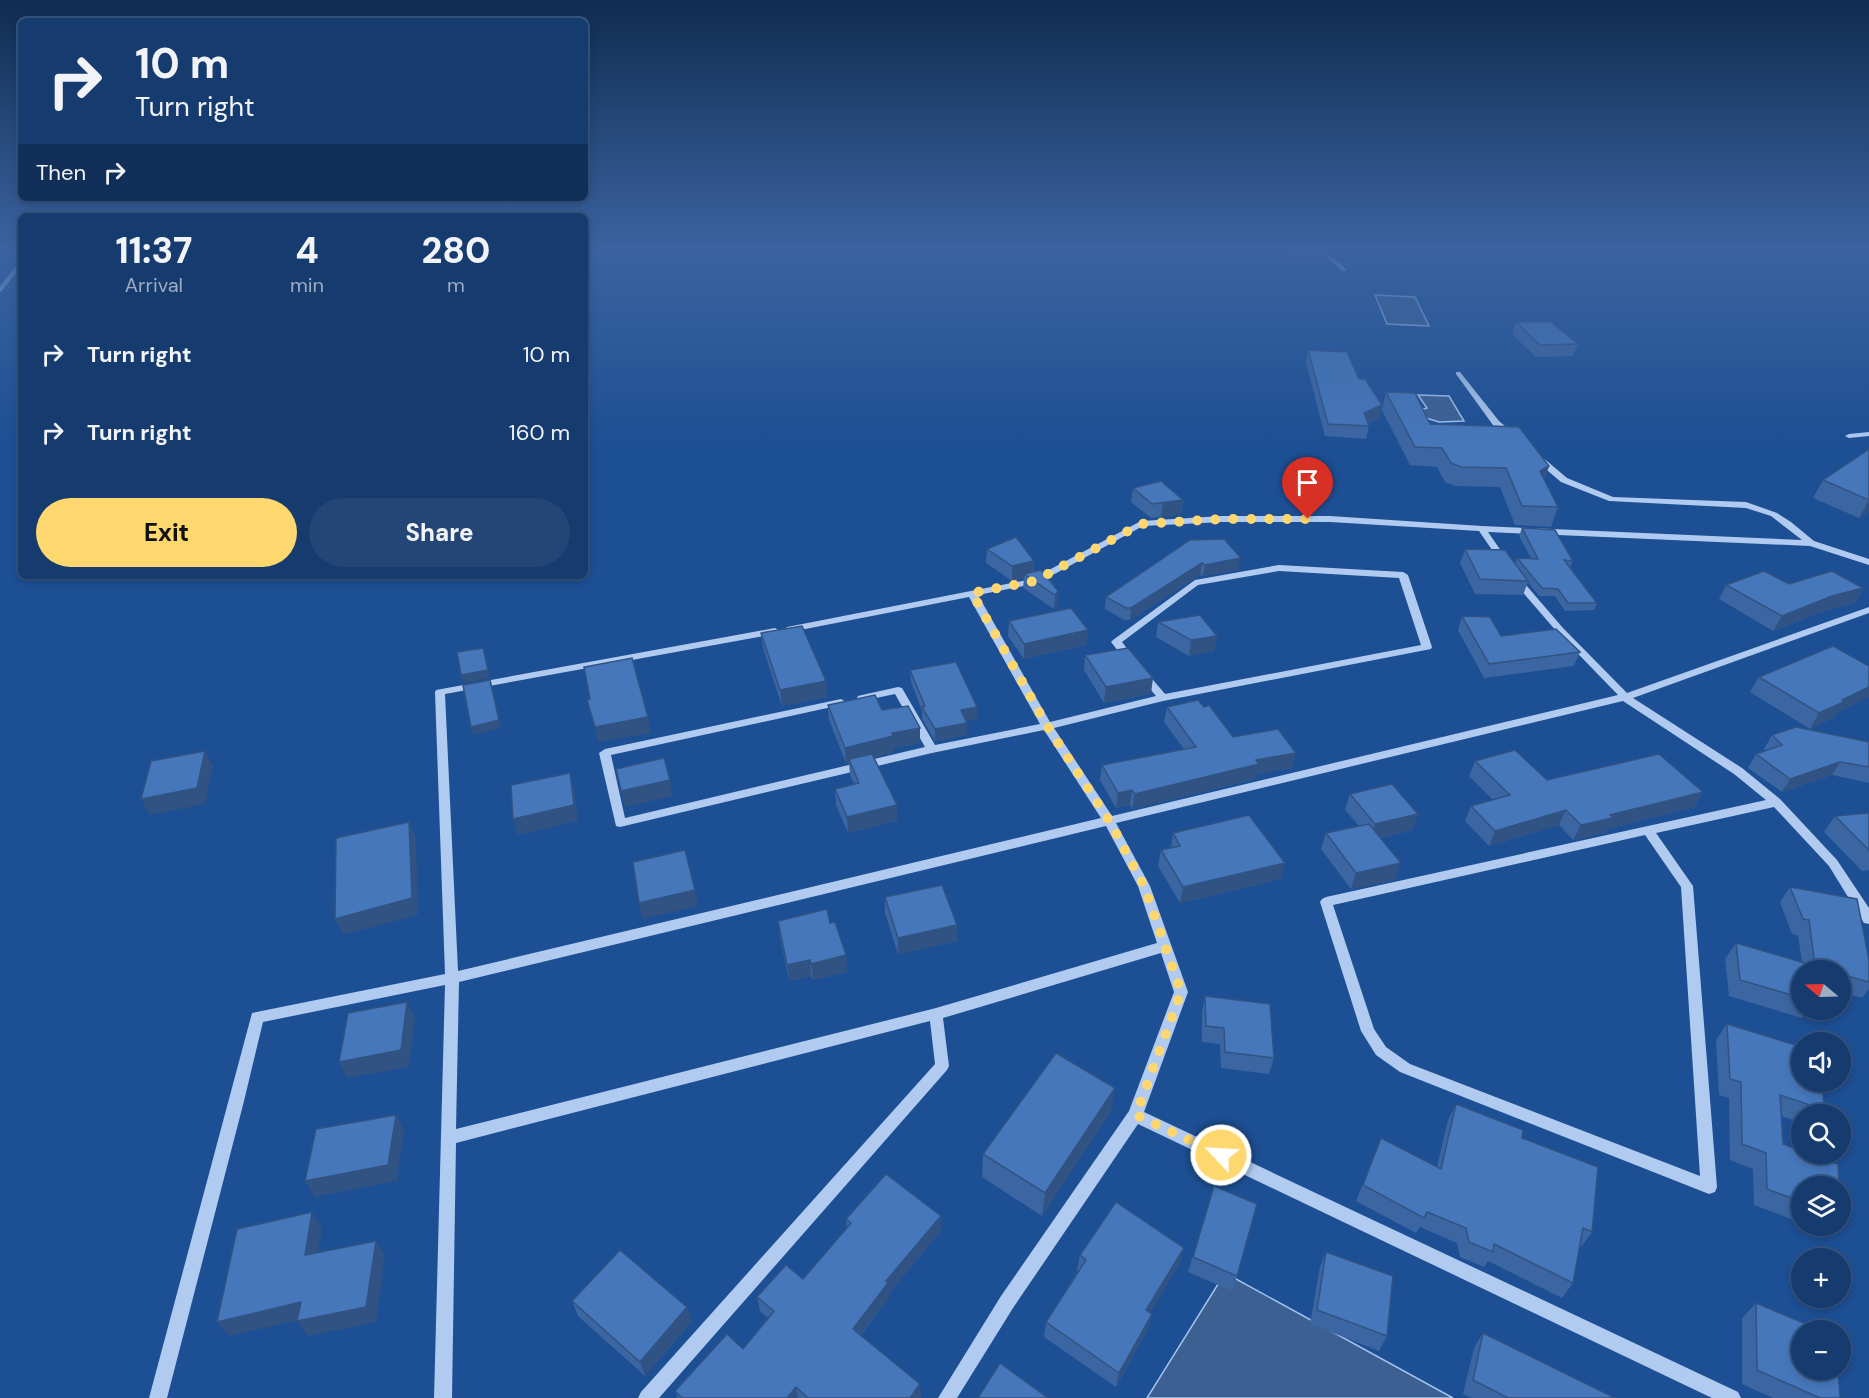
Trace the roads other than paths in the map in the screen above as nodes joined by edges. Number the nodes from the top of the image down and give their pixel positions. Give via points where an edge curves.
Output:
1 (1458, 372) dead end
2 (1869, 434) edge
3 (1849, 436) dead end
4 (1521, 444) edge
5 (1530, 451) edge
6 (1482, 529) junction
7 (1811, 543) junction
8 (1869, 562) edge
9 (972, 593) junction
10 (1869, 610) edge
11 (1625, 697) junction
12 (1163, 698) junction
13 (1047, 726) junction
14 (932, 749) junction
15 (1776, 802) junction
16 (1110, 822) junction
17 (1648, 830) junction
18 (1869, 919) edge
19 (1165, 946) junction
20 (452, 978) junction
21 (936, 1014) junction
22 (1136, 1115) junction
23 (448, 1138) junction
24 (158, 1398) edge
25 (443, 1398) edge
26 (647, 1398) edge
27 (947, 1398) edge
28 (1732, 1398) edge

1 - 4 street via 1496,423
2 - 3 street
5 - 7 street via 1564,480 1612,499 1762,508 1776,513
6 - 7 street
6 - 9 street via 1330,519 1141,524 1035,581
6 - 11 street via 1515,577 1560,630
7 - 8 street
9 - 13 street
9 - 20 street via 440,692
10 - 11 street
11 - 15 street via 1738,771
11 - 16 street
12 - 12 street via 1427,647 1403,575 1279,568 1195,584 1116,642
12 - 13 street
13 - 14 street
13 - 16 street
14 - 14 street via 898,690 605,753 620,823
15 - 17 street
15 - 18 street via 1833,863
16 - 19 street via 1144,886
16 - 20 street
17 - 17 street via 1326,902 1368,1031 1382,1051 1405,1068 1709,1187 1687,886
19 - 21 street
19 - 22 street via 1181,992
20 - 23 street
20 - 24 street via 257,1017
21 - 23 street
21 - 26 street via 942,1066
22 - 27 street via 1007,1302
22 - 28 street
23 - 25 street

